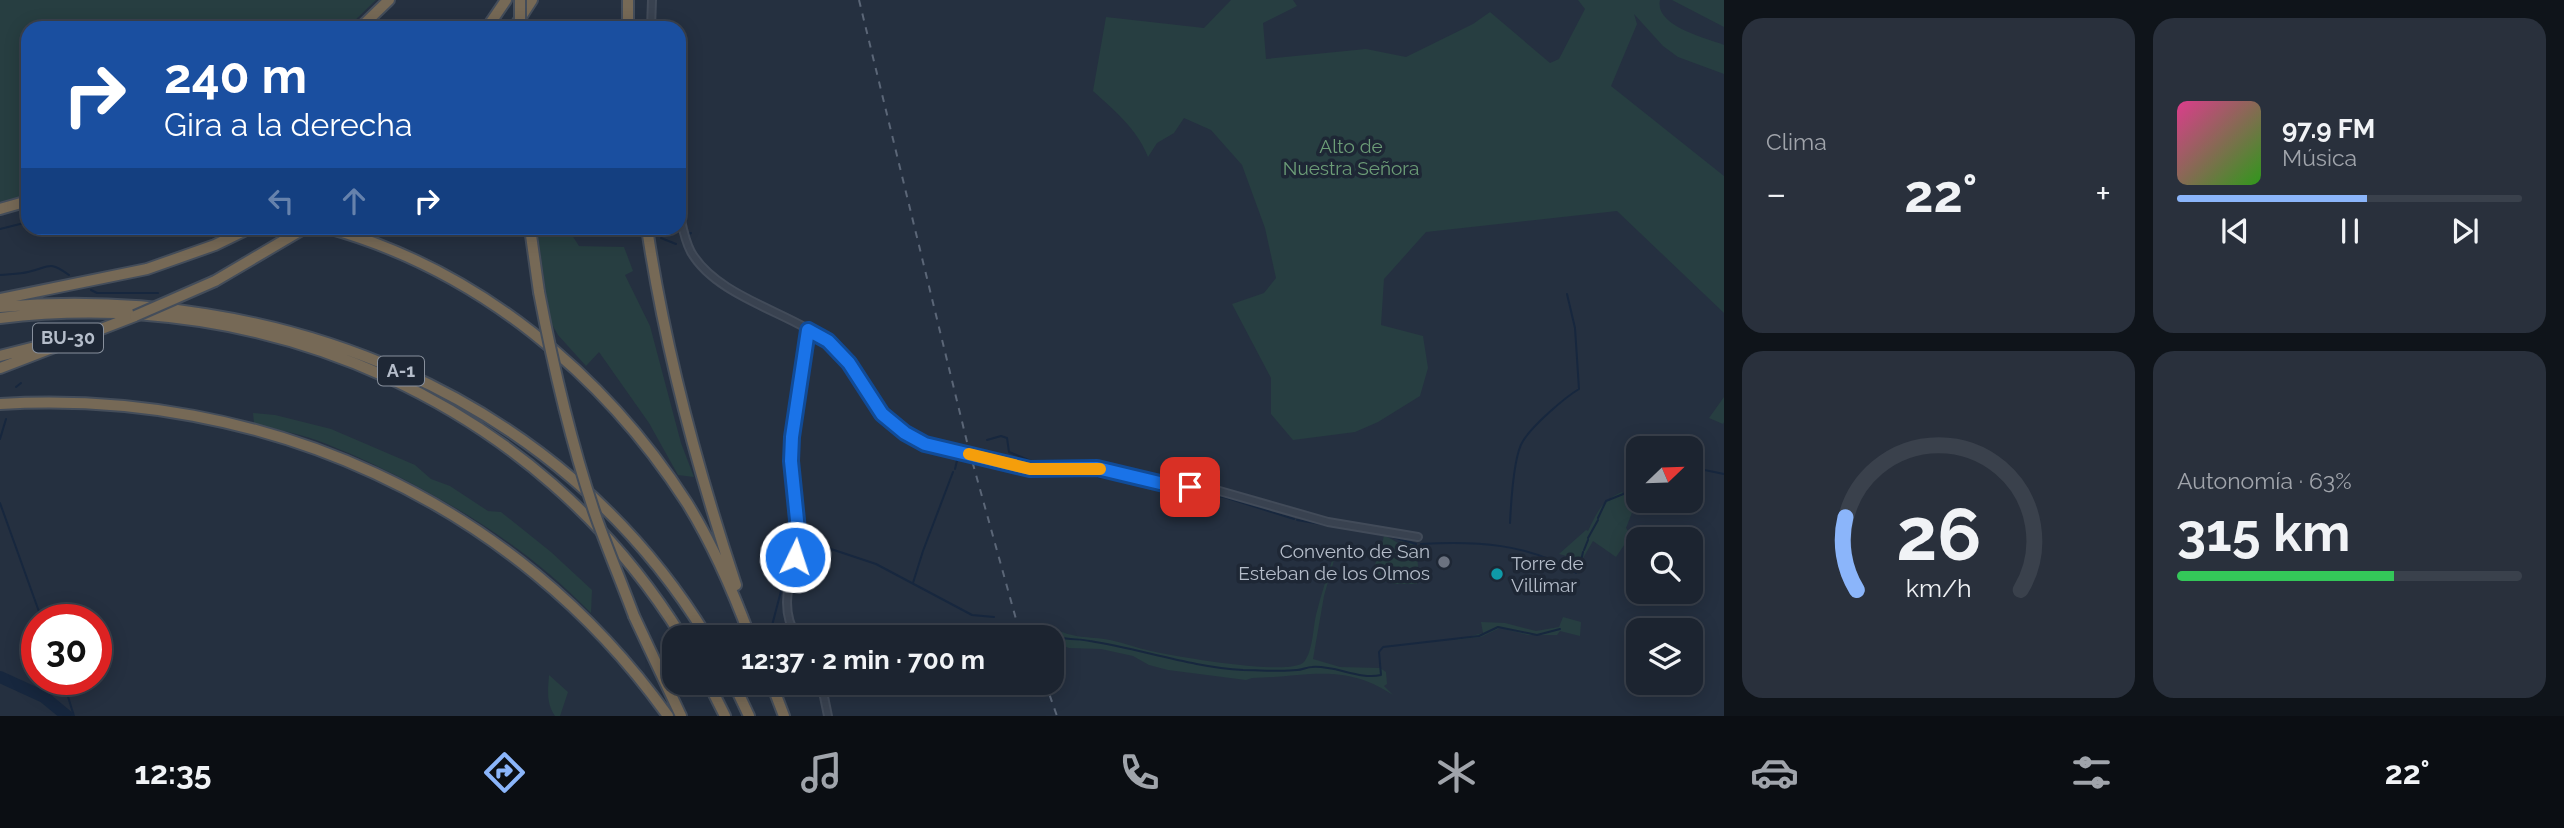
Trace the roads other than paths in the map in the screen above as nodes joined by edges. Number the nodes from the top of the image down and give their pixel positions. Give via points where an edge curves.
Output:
1 (389, 0) edge
2 (506, 0) edge
3 (520, 0) edge
4 (532, 0) edge
5 (628, 0) edge
6 (652, 0) edge
7 (367, 21) edge
8 (492, 21) edge
9 (518, 21) edge
10 (520, 21) edge
11 (628, 21) edge
12 (651, 21) edge
13 (21, 203) edge
14 (0, 209) edge
15 (21, 210) edge
16 (0, 215) edge
17 (235, 235) edge
18 (294, 235) edge
19 (348, 235) edge
20 (531, 235) edge
21 (648, 235) edge
22 (686, 235) edge
23 (0, 299) edge
24 (0, 307) edge
25 (135, 316) junction
26 (0, 318) edge
27 (808, 330) junction
28 (0, 356) edge
29 (0, 368) edge
30 (0, 404) edge
31 (1418, 537) dead end
32 (674, 625) edge
33 (699, 625) edge
34 (748, 625) edge
35 (749, 625) edge
36 (792, 625) edge
37 (714, 695) edge
38 (739, 695) edge
39 (774, 695) edge
40 (824, 695) edge
41 (668, 716) edge
42 (681, 716) edge
43 (725, 716) edge
44 (749, 716) edge
45 (782, 716) edge
46 (828, 716) edge

1 - 7 highway
2 - 8 highway
3 - 10 highway, bridge
4 - 9 highway
5 - 11 highway
6 - 12 street
13 - 14 highway
15 - 16 highway
17 - 23 highway via 146,269
18 - 25 highway, BU-30, bridge via 215,281
19 - 34 highway via 394,251 473,292 535,334 589,381 655,457 688,505
20 - 42 highway, bridge via 554,366 573,442 634,616
21 - 35 highway via 663,324 692,445
22 - 27 street via 690,251 703,267 747,298
24 - 33 highway, A-1 via 118,303 216,314 311,337 405,373 503,426 579,484 657,566
25 - 28 highway, BU-30
25 - 29 highway
26 - 32 highway, A-1 via 115,314 211,324 302,345 423,393 486,431 571,499 630,563
27 - 31 street, bridge via 837,349 882,414 925,444 1030,469 1097,468 1164,484 1216,490 1328,522
27 - 36 street via 792,437 798,530 787,587 786,611
30 - 41 highway via 125,405 201,416 306,444 356,464 450,513 547,583 609,642
37 - 43 highway
38 - 44 highway
39 - 45 highway
40 - 46 street

